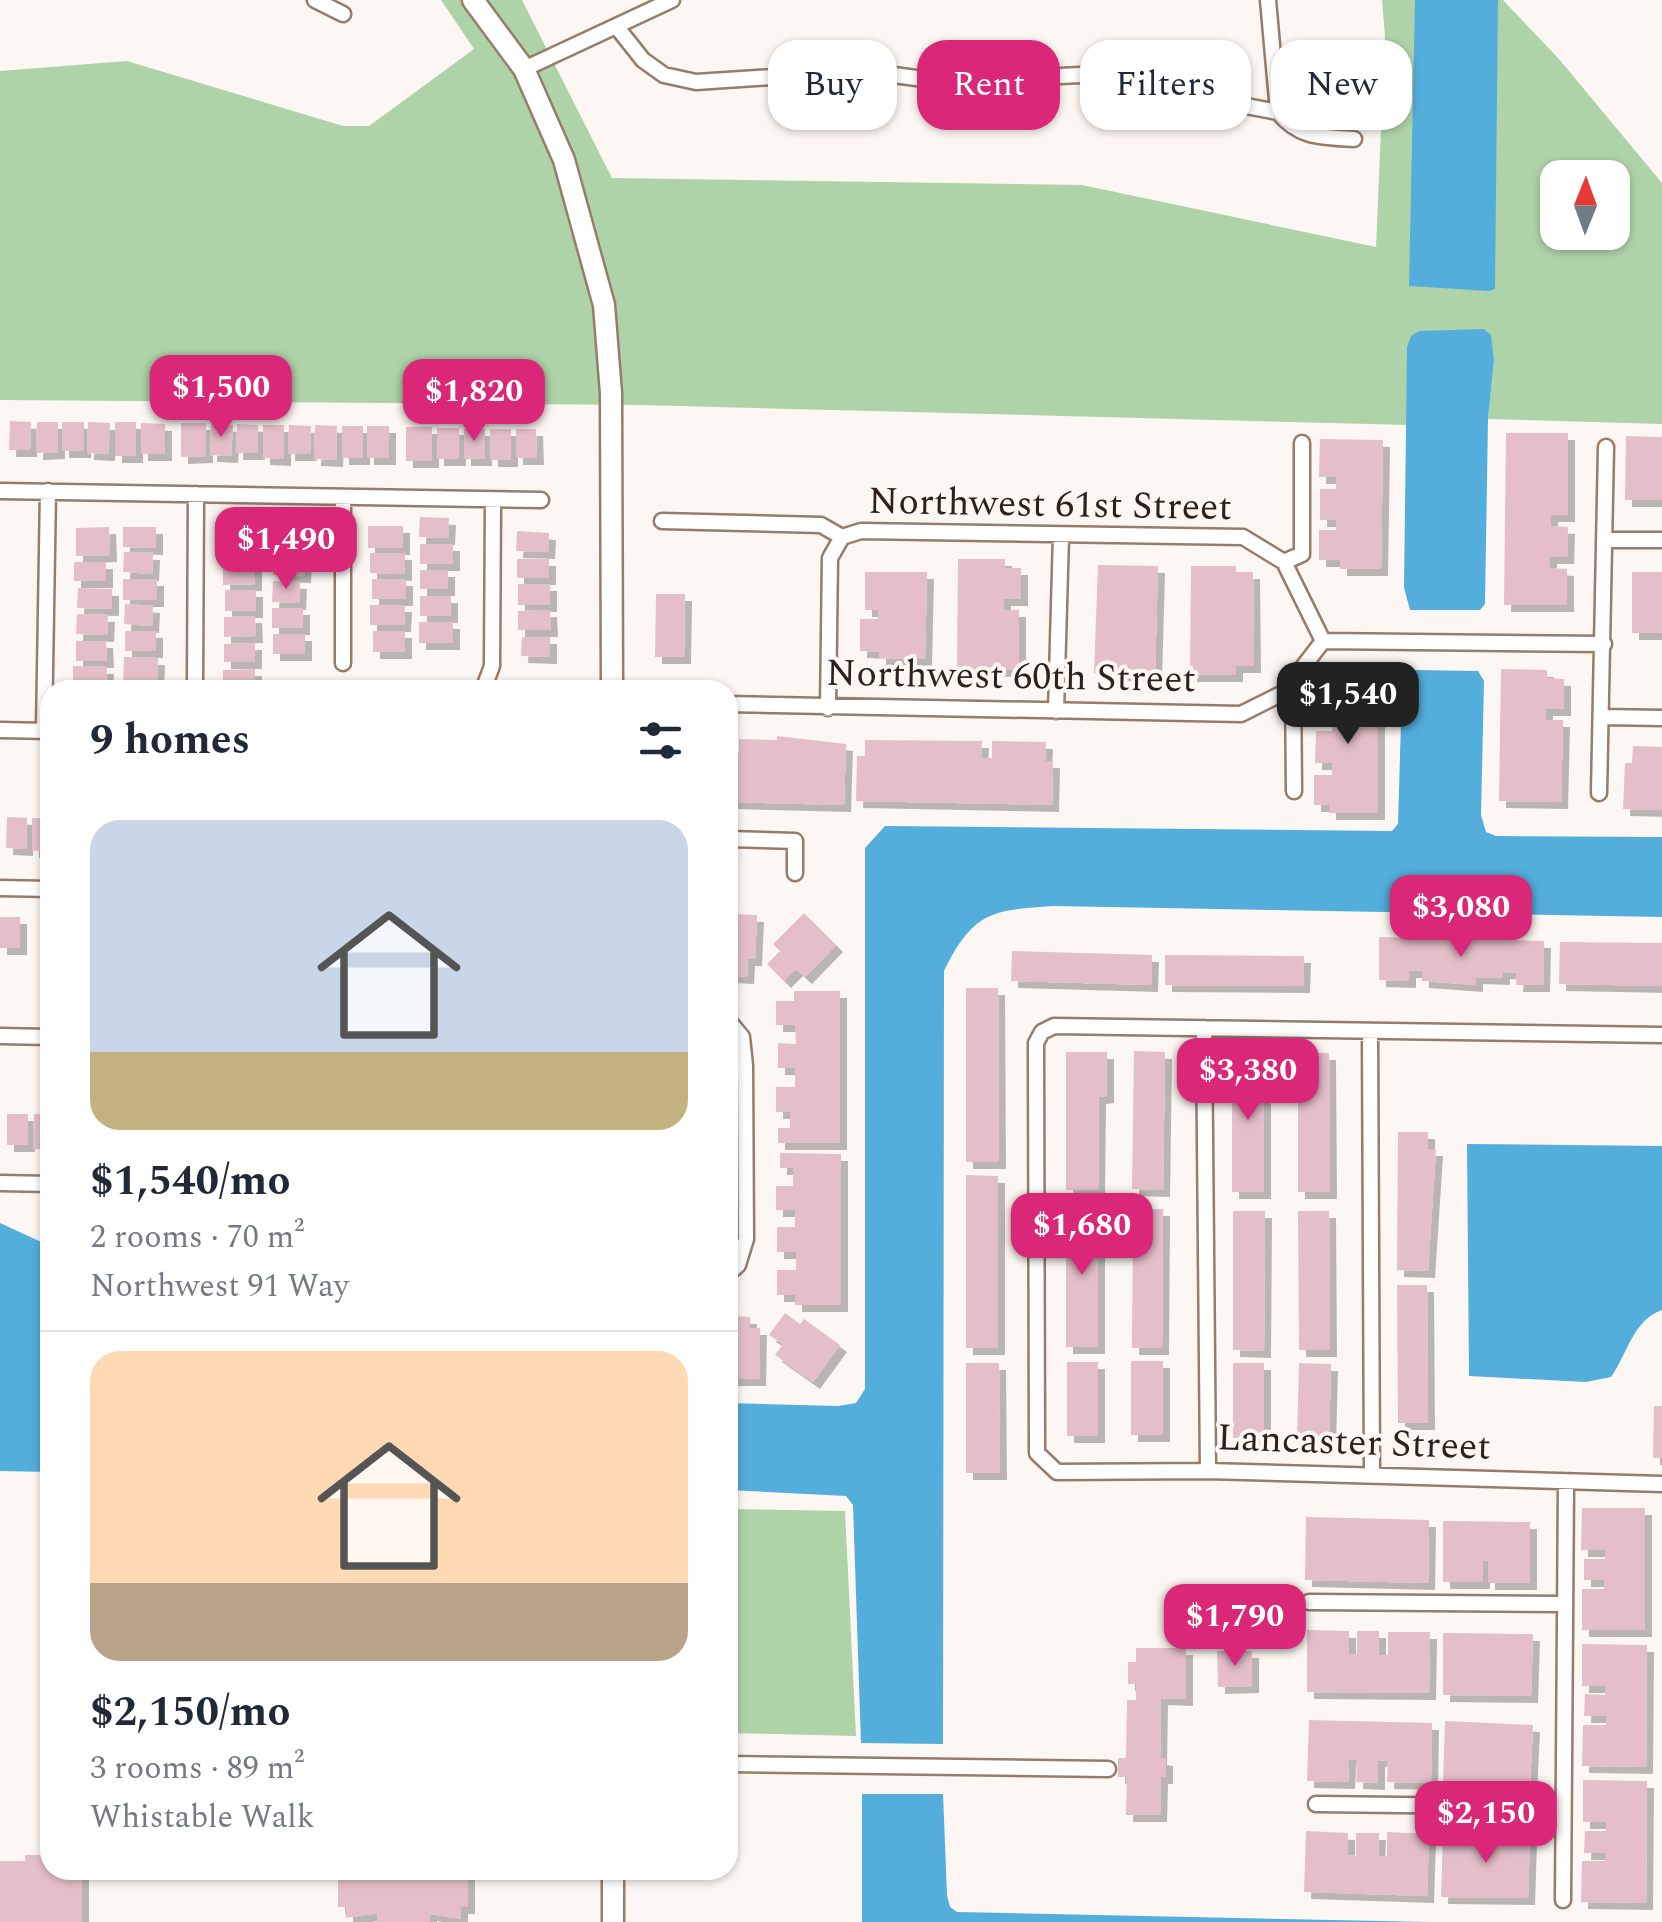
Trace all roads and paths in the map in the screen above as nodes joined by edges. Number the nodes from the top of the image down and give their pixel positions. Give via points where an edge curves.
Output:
1 (315, 0) edge
2 (472, 0) edge
3 (672, 0) edge
4 (1268, 0) edge
5 (343, 14) dead end
6 (616, 26) junction
7 (1272, 40) edge
8 (524, 68) junction
9 (1271, 111) edge
10 (1292, 130) edge
11 (1354, 139) dead end
12 (1302, 443) dead end
13 (1606, 447) dead end
14 (0, 491) edge
15 (48, 492) junction
16 (196, 494) junction
17 (343, 498) junction
18 (541, 500) dead end
19 (493, 501) junction
20 (662, 521) dead end
21 (1061, 535) junction
22 (842, 537) junction
23 (1606, 540) junction
24 (1662, 540) edge
25 (1284, 562) junction
26 (1323, 642) junction
27 (1604, 644) junction
28 (343, 663) dead end
29 (47, 680) edge
30 (196, 680) edge
31 (487, 680) edge
32 (612, 680) edge
33 (1293, 680) junction
34 (738, 704) edge
35 (828, 708) junction
36 (1056, 712) junction
37 (1604, 717) junction
38 (1662, 718) edge
39 (0, 730) edge
40 (40, 731) edge
41 (1294, 792) dead end
42 (1600, 793) dead end
43 (738, 840) edge
44 (794, 873) dead end
45 (0, 888) edge
46 (40, 889) edge
47 (1204, 1028) junction
48 (1370, 1030) junction
49 (738, 1033) edge
50 (1662, 1035) edge
51 (0, 1036) edge
52 (40, 1037) edge
53 (0, 1183) edge
54 (40, 1184) edge
55 (738, 1262) edge
56 (1208, 1471) junction
57 (1372, 1474) junction
58 (1566, 1483) junction
59 (1662, 1484) edge
60 (1309, 1602) dead end
61 (1564, 1604) junction
62 (738, 1764) edge
63 (1108, 1768) dead end
64 (1316, 1804) dead end
65 (1561, 1807) junction
66 (613, 1880) edge
67 (1563, 1900) dead end
68 (613, 1922) edge

1 - 5 street
2 - 8 street
3 - 6 street
4 - 7 street
6 - 8 street
6 - 9 street via 664,75 696,82 864,72 946,82 1080,75
8 - 32 street via 564,160 604,305 611,393
10 - 11 street
12 - 25 street via 1302,554
13 - 23 street
14 - 15 street
15 - 16 street
15 - 29 street
16 - 17 street
16 - 30 street
17 - 19 street
17 - 28 street
18 - 19 street
19 - 31 street
20 - 22 street, Northwest 61st Street via 821,525
21 - 22 street, Northwest 61st Street via 861,531
21 - 25 street, Northwest 61st Street via 1243,537
21 - 36 street
22 - 35 street via 830,558
23 - 24 street
23 - 27 street
25 - 26 street
26 - 27 street
26 - 33 street, Northwest 60th Street
27 - 37 street
33 - 36 street, Northwest 60th Street via 1283,693 1241,714
33 - 41 street
34 - 35 street, Northwest 60th Street
35 - 36 street, Northwest 60th Street
37 - 38 street
37 - 42 street
39 - 40 street
43 - 44 street via 795,841
45 - 46 street
47 - 48 street
47 - 56 street
47 - 56 street, Lancaster Street via 1054,1026 1036,1043 1037,1453 1058,1472
48 - 50 street
48 - 57 street
49 - 55 street via 746,1182 744,1254
51 - 52 street
53 - 54 street
56 - 57 street, Lancaster Street
57 - 58 street, Lancaster Street
58 - 59 street, Lancaster Street
58 - 61 street
60 - 61 street
61 - 65 street
62 - 63 street
64 - 65 street
65 - 67 street
66 - 68 street

